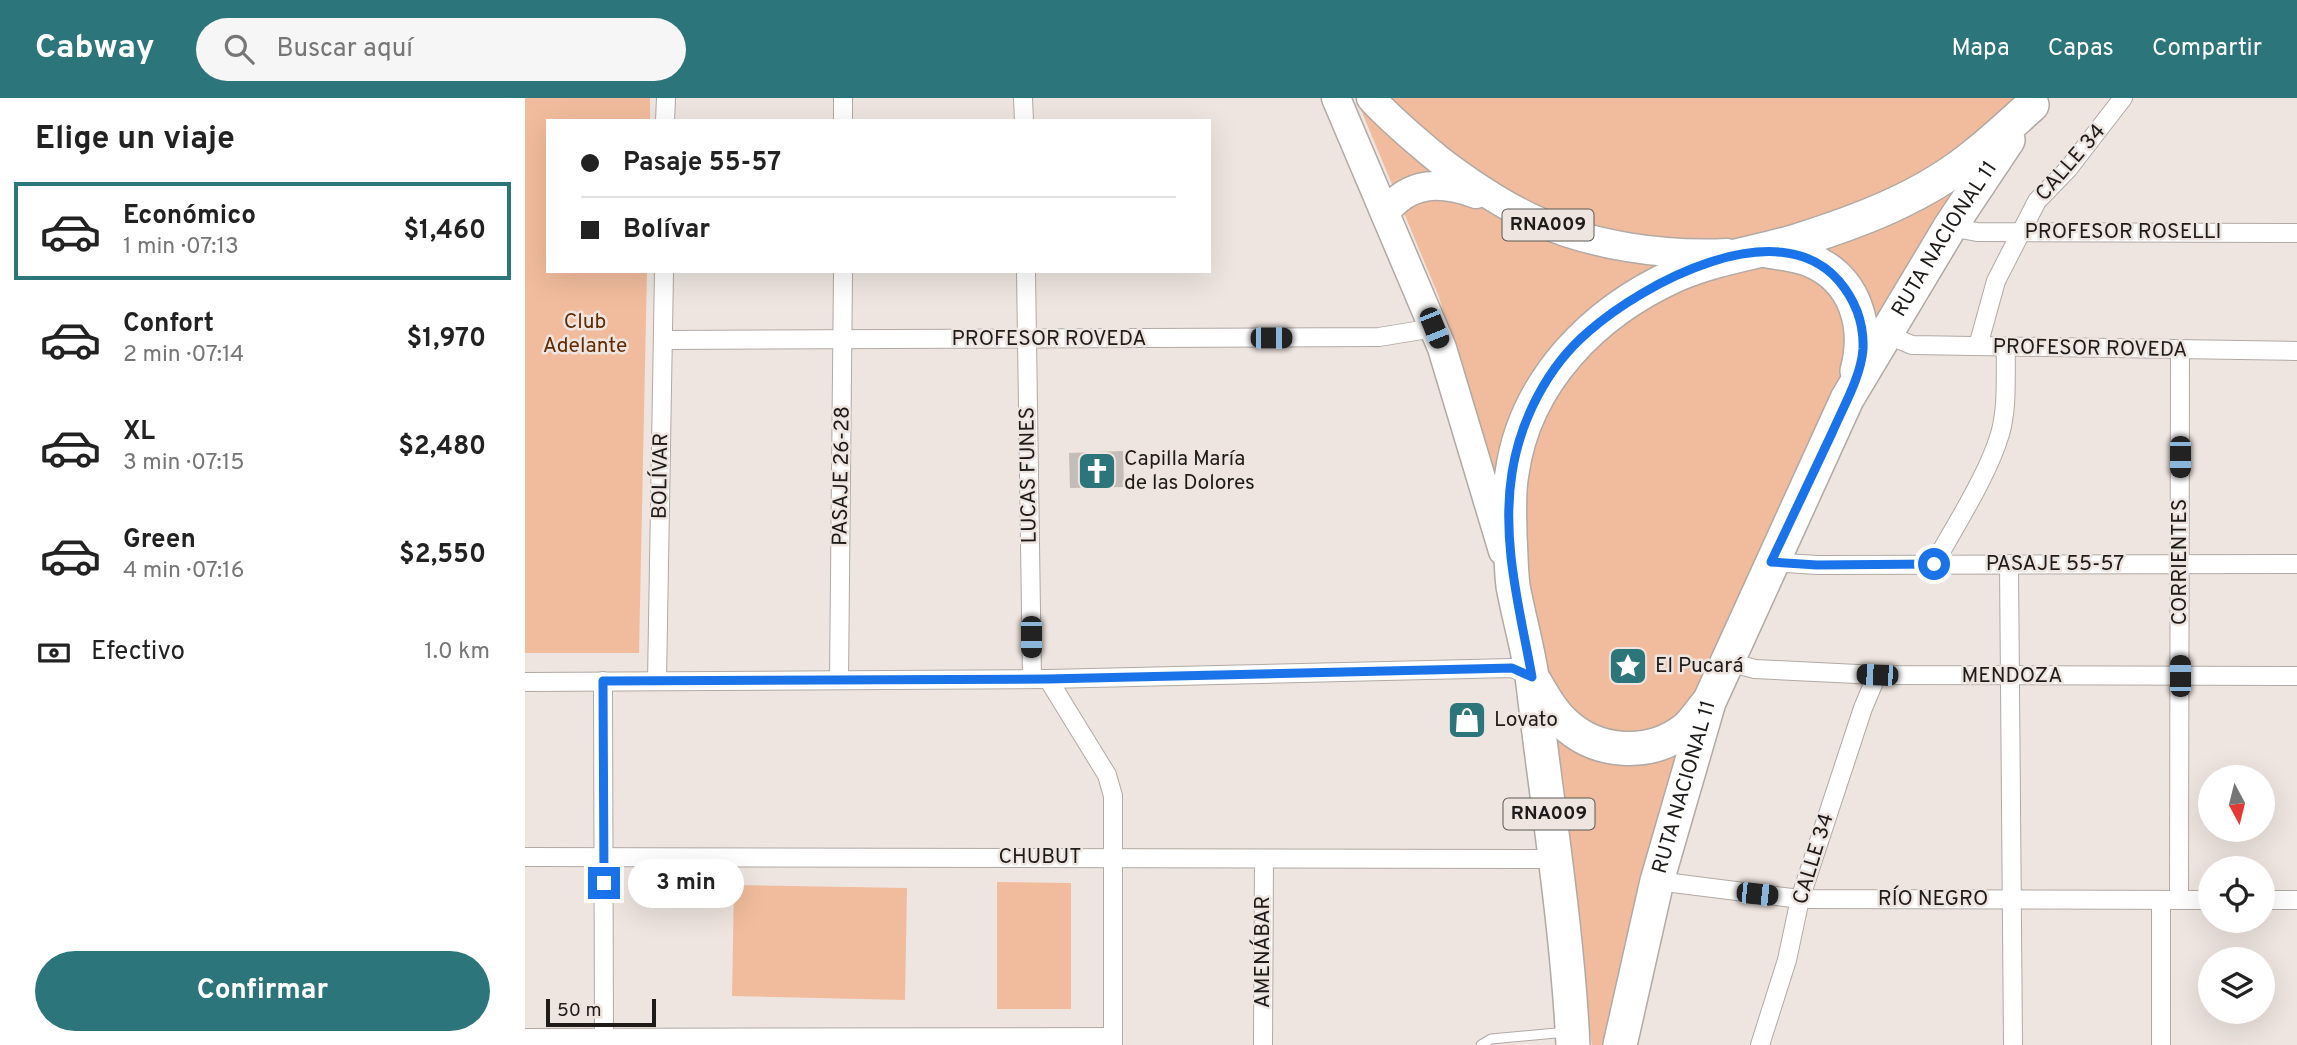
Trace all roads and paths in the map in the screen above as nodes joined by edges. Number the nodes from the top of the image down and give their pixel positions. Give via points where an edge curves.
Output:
1 (666, 98) edge
2 (843, 98) edge
3 (1023, 98) edge
4 (1336, 98) edge
5 (1371, 98) edge
6 (2123, 98) edge
7 (2035, 101) edge
8 (665, 119) edge
9 (843, 119) edge
10 (1024, 119) edge
11 (1505, 204) junction
12 (1385, 213) junction
13 (1950, 227) junction
14 (2019, 231) junction
15 (2297, 233) edge
16 (1765, 251) junction
17 (664, 273) edge
18 (843, 273) edge
19 (1026, 273) edge
20 (1434, 328) junction
21 (1885, 334) junction
22 (1027, 339) junction
23 (664, 340) junction
24 (843, 340) junction
25 (1978, 346) junction
26 (2006, 347) junction
27 (2180, 351) junction
28 (2297, 351) edge
29 (1847, 399) junction
30 (1771, 562) junction
31 (2180, 563) junction
32 (1934, 564) junction
33 (2008, 564) junction
34 (2297, 564) edge
35 (1513, 584) junction
36 (1728, 662) junction
37 (1877, 675) junction
38 (2009, 676) junction
39 (2180, 676) junction
40 (2297, 676) edge
41 (1532, 677) junction
42 (1040, 679) junction
43 (839, 680) junction
44 (603, 681) junction
45 (657, 681) junction
46 (525, 682) edge
47 (1709, 702) junction
48 (525, 857) edge
49 (604, 857) junction
50 (1112, 858) junction
51 (1263, 859) junction
52 (1555, 859) junction
53 (1657, 881) junction
54 (1800, 899) junction
55 (2011, 899) junction
56 (2161, 900) junction
57 (2179, 900) junction
58 (2198, 900) edge
59 (2275, 900) edge
60 (2297, 900) edge
61 (525, 1038) edge
62 (1573, 1038) edge
63 (604, 1041) edge
64 (1113, 1041) edge
65 (1263, 1045) edge
66 (1481, 1045) edge
67 (1620, 1045) edge
68 (1760, 1045) edge
69 (2013, 1045) edge
70 (2161, 1045) edge

1 - 8 street
2 - 9 street
3 - 10 street
4 - 12 main road, RNA009
5 - 11 main road, RNA009 via 1427,150
6 - 14 street, CALLE 34 via 2037,201
7 - 13 highway, RUTA NACIONAL 11
7 - 16 highway, RNA009 via 1974,156 1911,196 1850,223
11 - 12 main road via 1452,185 1422,186 1405,194
11 - 16 main road, RNA009 via 1558,229 1628,246 1674,252
12 - 20 main road, RNA009
13 - 14 street, PROFESOR ROSELLI
13 - 21 highway, RUTA NACIONAL 11
14 - 15 street, PROFESOR ROSELLI
14 - 25 street, CALLE 34 via 1996,281
16 - 29 highway, RNA009 via 1812,261 1848,292 1858,312 1863,350
16 - 35 highway, RNA009 via 1718,259 1642,293 1587,332 1554,371 1529,413 1512,472
17 - 23 street, BOLÍVAR
18 - 24 street, PASAJE 26-28
19 - 22 street, LUCAS FUNES
20 - 22 street, PROFESOR ROVEDA via 1379,337
20 - 35 main road, RNA009
21 - 25 street, PROFESOR ROVEDA via 1912,345
21 - 29 highway, RUTA NACIONAL 11
22 - 24 street, PROFESOR ROVEDA
22 - 42 street, LUCAS FUNES
23 - 24 street, PROFESOR ROVEDA
23 - 45 street, BOLÍVAR
24 - 43 street, PASAJE 26-28
25 - 26 street, PROFESOR ROVEDA
26 - 27 street, PROFESOR ROVEDA
26 - 32 street via 2000,434
27 - 28 street, PROFESOR ROVEDA
27 - 31 street, CORRIENTES
29 - 30 highway, RUTA NACIONAL 11
30 - 32 street, PASAJE 55-57
30 - 36 highway, RUTA NACIONAL 11
31 - 33 street, PASAJE 55-57
31 - 34 street, PASAJE 55-57
31 - 39 street, CORRIENTES
32 - 33 street, PASAJE 55-57
33 - 38 street
35 - 41 highway, RNA009
36 - 37 street, MENDOZA via 1755,669
36 - 47 highway, RUTA NACIONAL 11
37 - 38 street, MENDOZA
37 - 54 street, CALLE 34
38 - 39 street, MENDOZA
38 - 55 street
39 - 40 street, MENDOZA
39 - 57 street, CORRIENTES
41 - 42 street via 1512,668
41 - 47 highway, RNA009 via 1563,722 1593,743 1615,748 1667,741 1687,728
41 - 52 highway, RNA009
42 - 43 street
42 - 50 street via 1107,775 1113,796
43 - 45 street
44 - 45 street
44 - 46 street
44 - 49 street
47 - 53 highway, RUTA NACIONAL 11
48 - 49 street, CHUBUT
49 - 50 street, CHUBUT
49 - 63 street
50 - 51 street, CHUBUT
50 - 64 street
51 - 52 street, CHUBUT
51 - 65 street, AMENÁBAR
52 - 62 highway, RNA009
53 - 54 street, RÍO NEGRO
53 - 67 highway, RUTA NACIONAL 11
54 - 55 street, RÍO NEGRO
54 - 68 street, CALLE 34 via 1787,960
55 - 56 street, RÍO NEGRO
55 - 69 street
56 - 57 street, RÍO NEGRO
56 - 70 street
57 - 58 street, RÍO NEGRO
59 - 60 street
61 - 63 street
62 - 66 lane via 1491,1040
63 - 64 street

